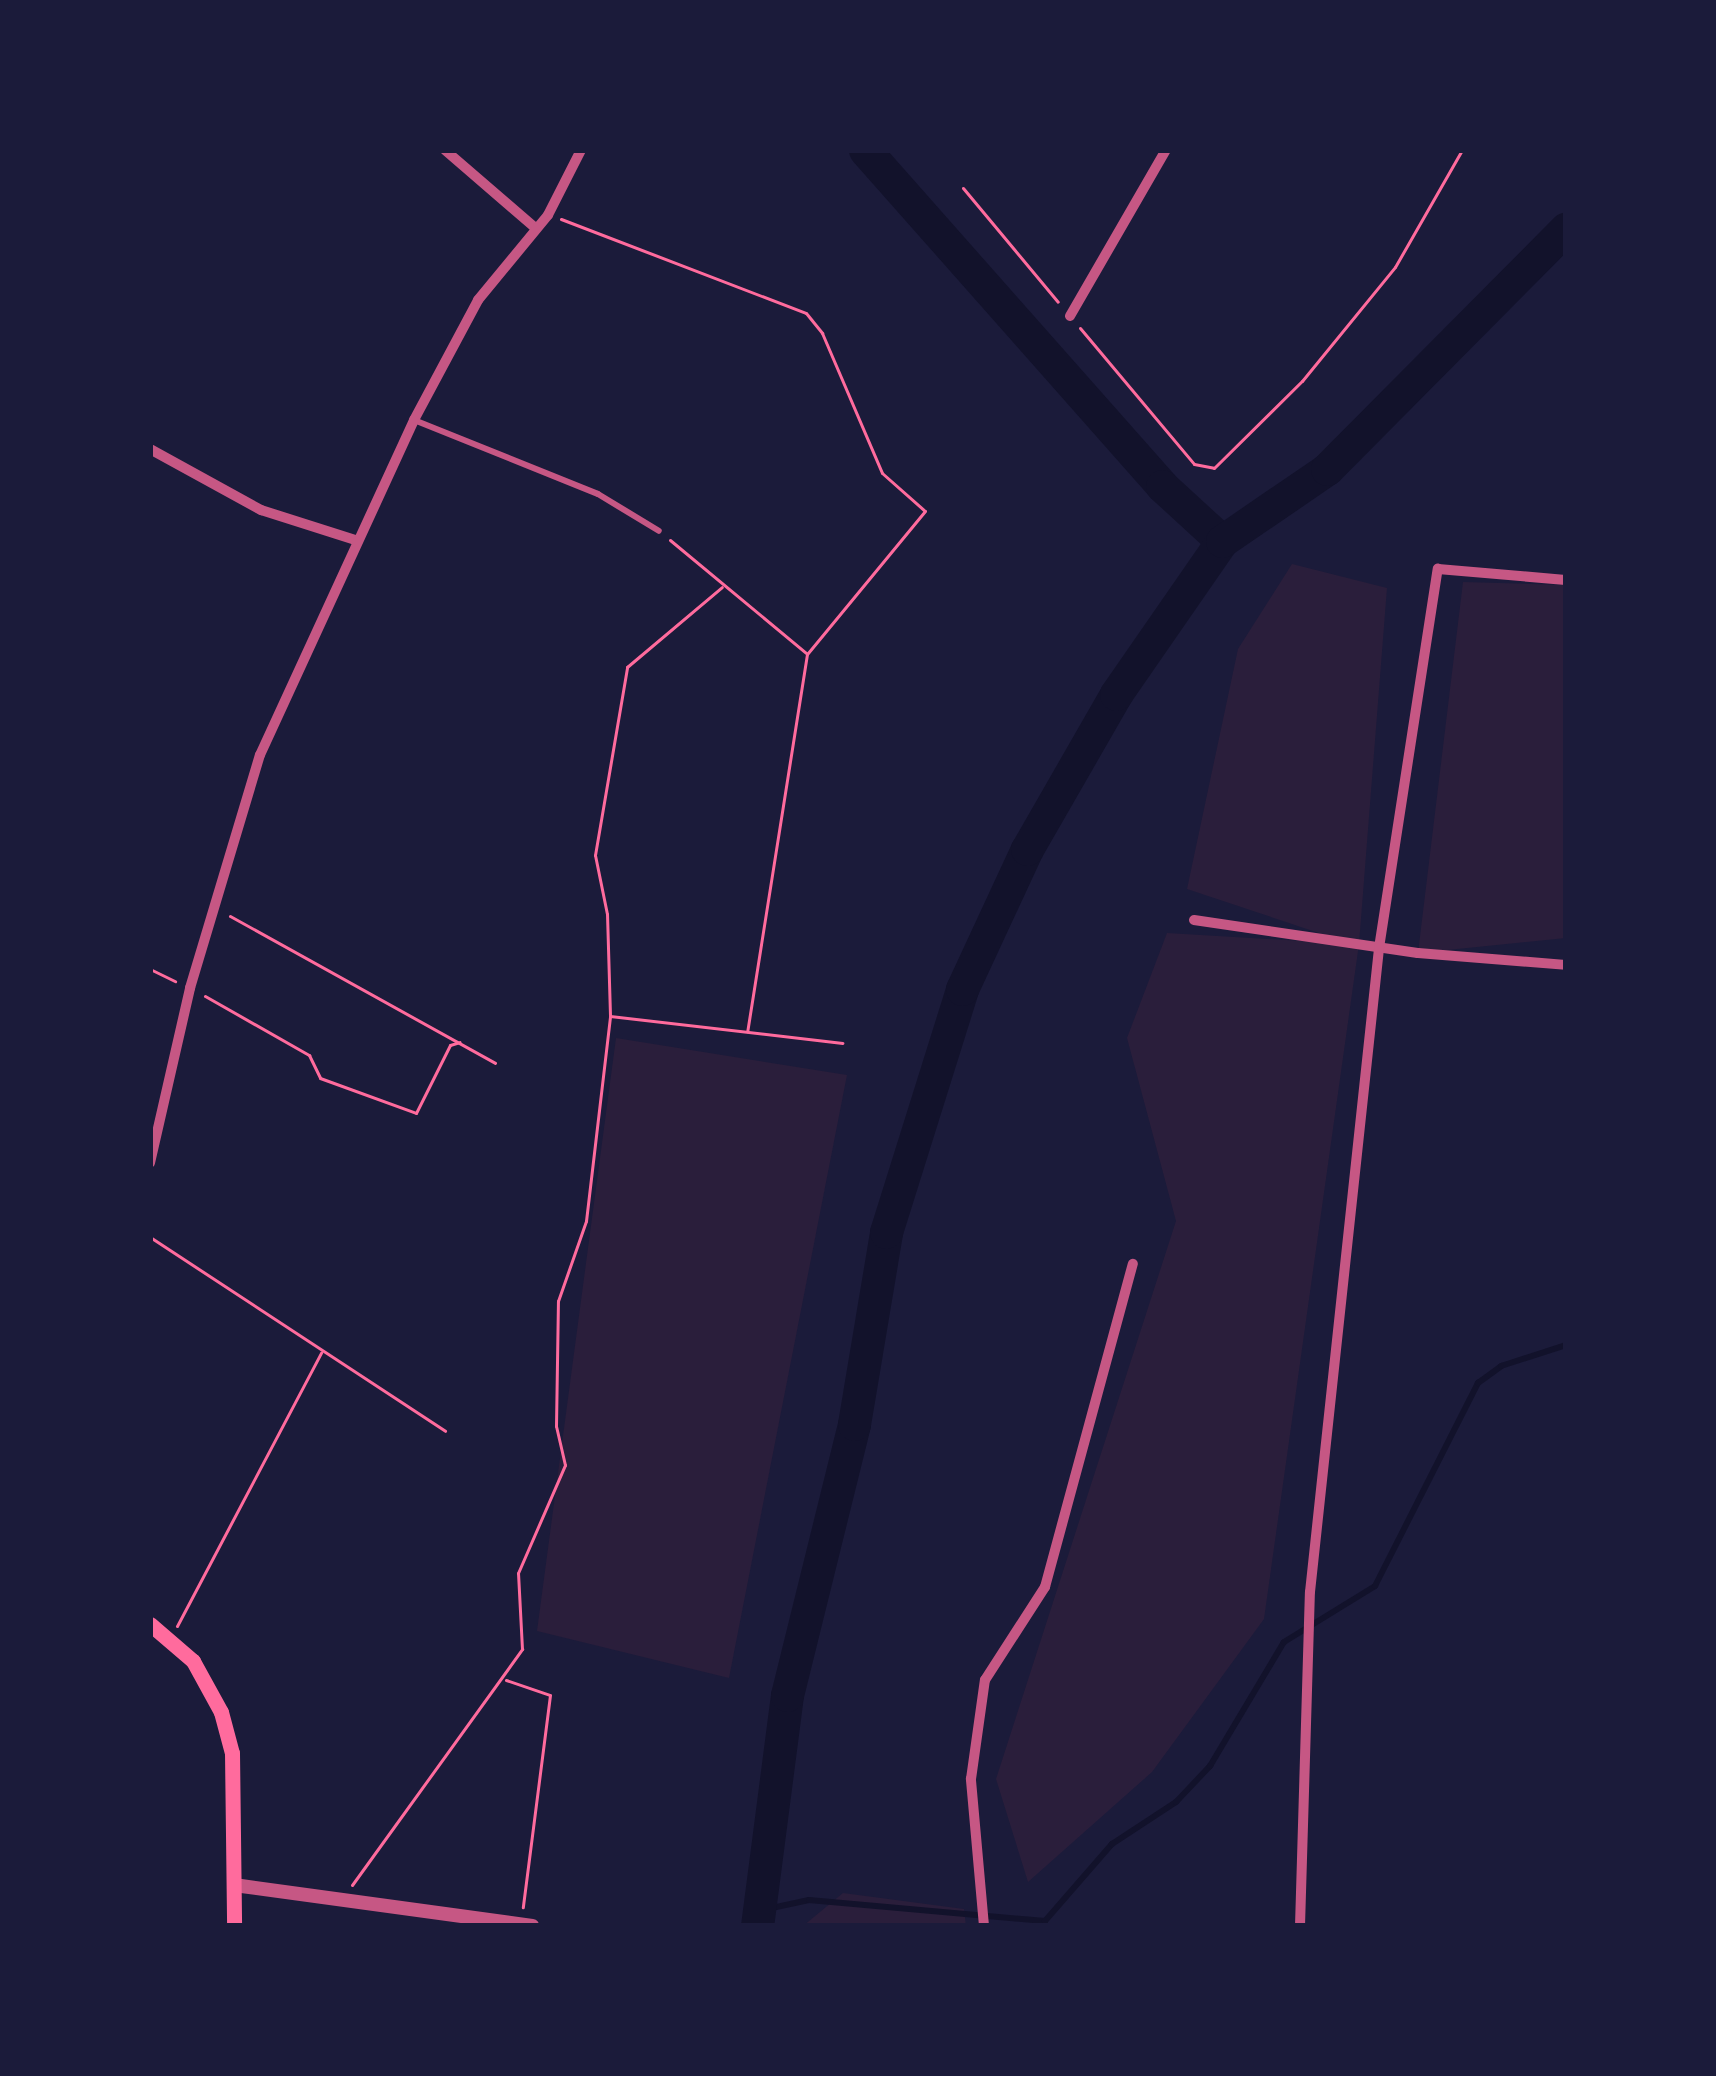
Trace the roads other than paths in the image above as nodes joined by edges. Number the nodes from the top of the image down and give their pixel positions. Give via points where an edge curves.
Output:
1 (445, 150) edge
2 (580, 150) edge
3 (1166, 150) edge
4 (533, 226) junction
5 (1070, 316) road end
6 (414, 420) junction
7 (150, 449) edge
8 (659, 530) road end
9 (355, 540) junction
10 (1566, 580) edge
11 (1194, 920) dead end
12 (1378, 948) junction
13 (1566, 964) edge
14 (150, 1163) edge
15 (1133, 1264) dead end
16 (150, 1624) edge
17 (235, 1885) junction
18 (234, 1926) edge
19 (532, 1926) edge
20 (984, 1926) edge
21 (1300, 1926) edge

1 - 4 street
2 - 4 street via 548,214
3 - 5 street
4 - 6 street via 478,300
6 - 8 lane via 598,494
6 - 9 street
7 - 9 street via 261,510
9 - 14 street via 240,805
10 - 12 street via 1438,569
11 - 12 street
12 - 13 street
12 - 21 street via 1310,1592
15 - 20 street via 1045,1587 985,1680 971,1779
16 - 17 main road via 212,1691 232,1753
17 - 18 main road
17 - 19 street

